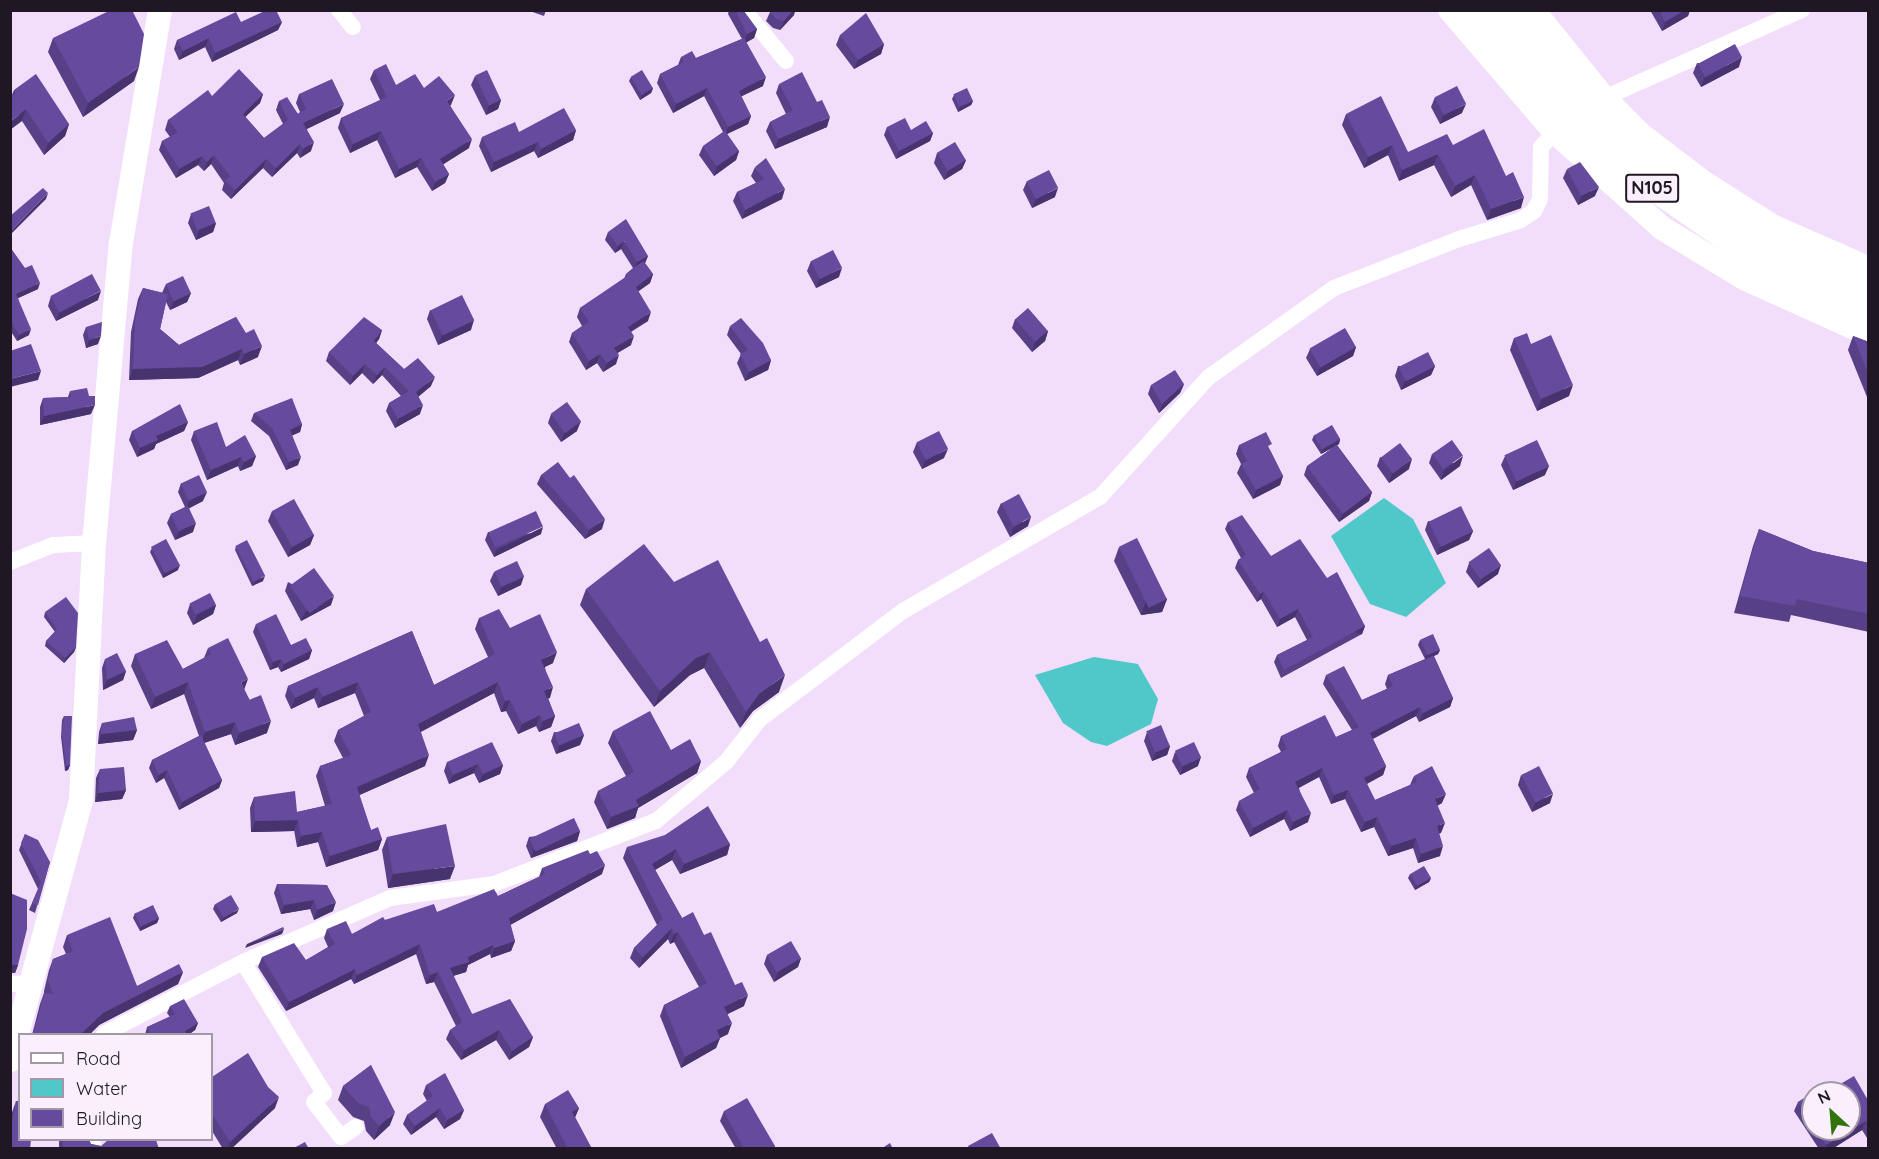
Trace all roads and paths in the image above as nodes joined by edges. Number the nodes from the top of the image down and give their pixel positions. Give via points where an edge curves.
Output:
1 (160, 10) edge
2 (339, 10) edge
3 (744, 10) edge
4 (1450, 10) edge
5 (1478, 10) edge
6 (1503, 10) edge
7 (1533, 10) edge
8 (1802, 10) edge
9 (353, 27) dead end
10 (786, 61) dead end
11 (1604, 98) junction
12 (1555, 132) junction
13 (1869, 268) edge
14 (1869, 290) edge
15 (1869, 312) edge
16 (1869, 334) edge
17 (94, 543) junction
18 (10, 562) edge
19 (243, 962) junction
20 (22, 984) edge
21 (108, 1033) edge
22 (10, 1060) edge
23 (356, 1127) dead end

1 - 17 main road via 121,243
2 - 9 street
3 - 10 street
4 - 12 main road
5 - 15 highway, N105 via 1573,122 1609,156 1753,256
6 - 14 highway, N105 via 1590,108 1691,195 1770,244
7 - 11 main road
8 - 11 street
11 - 13 main road via 1640,134 1704,183 1774,227
12 - 16 main road via 1662,228 1744,278
12 - 19 street via 1541,147 1540,199 1534,211 1521,220 1459,238 1334,288 1209,377 1100,497 903,611 760,720 726,762 656,821 494,884 390,898
17 - 18 street via 53,545
17 - 20 main road via 81,800
19 - 21 street
19 - 23 street via 324,1093 314,1102 341,1137
20 - 22 main road

